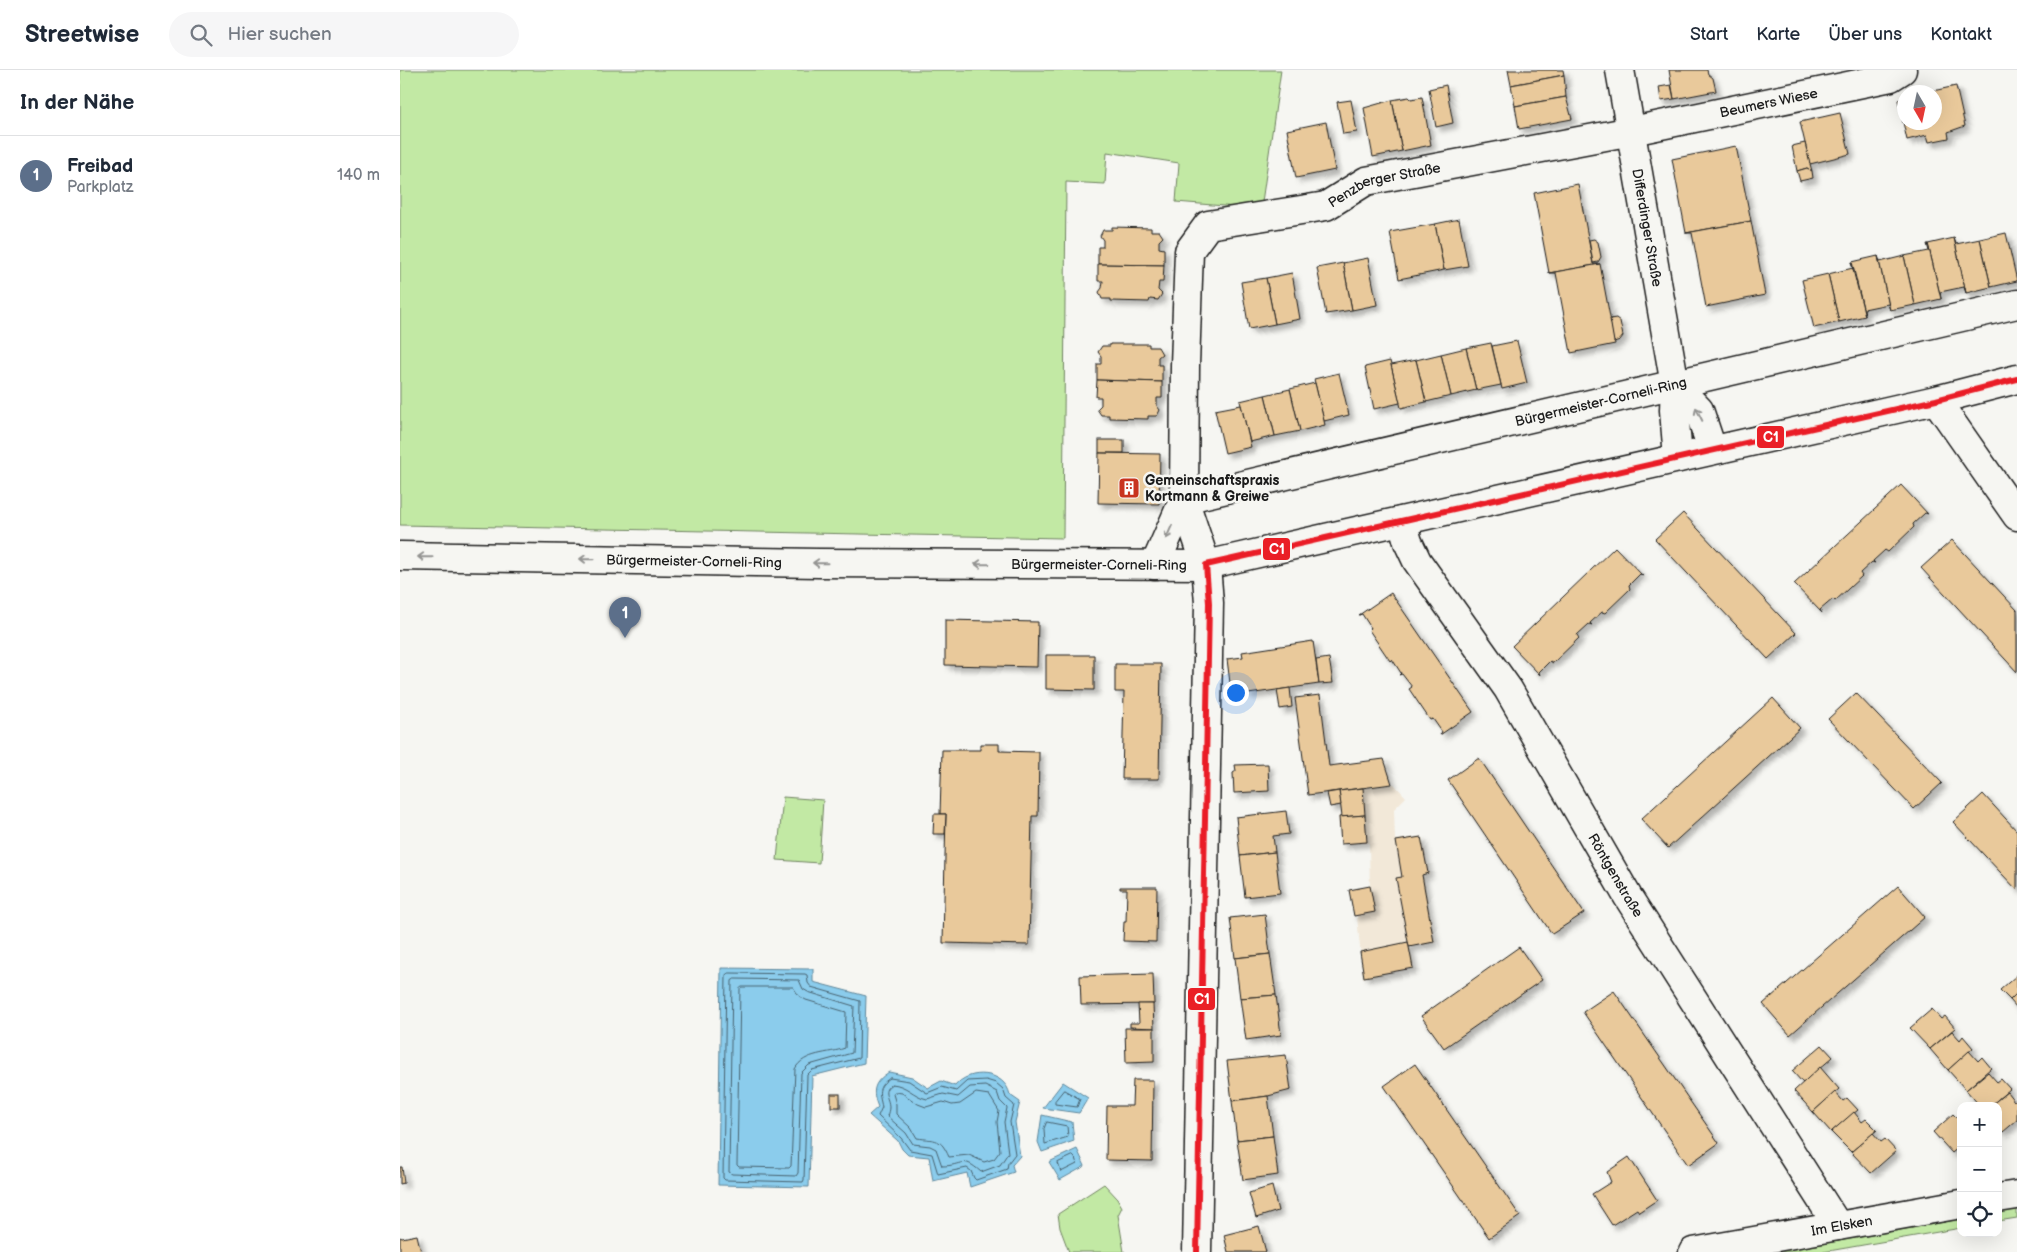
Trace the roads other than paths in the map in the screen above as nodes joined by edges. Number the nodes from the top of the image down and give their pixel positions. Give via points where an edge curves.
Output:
1 (1620, 70) edge
2 (1902, 70) edge
3 (1632, 132) junction
4 (2017, 304) edge
5 (2017, 379) edge
6 (1675, 385) junction
7 (1936, 400) junction
8 (1712, 449) junction
9 (1678, 458) junction
10 (1184, 500) junction
11 (2017, 516) edge
12 (1402, 521) junction
13 (400, 556) edge
14 (1155, 565) junction
15 (1206, 565) junction
16 (2017, 1195) edge
17 (2002, 1197) edge
18 (1957, 1205) edge
19 (1838, 1226) junction
20 (1197, 1252) edge
21 (1693, 1252) edge

1 - 3 street, Differdinger Straße
2 - 3 street, Beumers Wiese via 1891,77
3 - 6 street, Differdinger Straße
3 - 10 street, Penzberger Straße via 1366,180 1326,206 1208,224 1188,251
4 - 6 street, Bürgermeister-Corneli-Ring
5 - 7 street, Bürgermeister-Corneli-Ring
8 -> 6 street via 1699,410
6 - 9 street, Differdinger Straße
6 - 10 street, Bürgermeister-Corneli-Ring
7 - 8 street, Bürgermeister-Corneli-Ring
7 - 11 street
8 - 9 street, Bürgermeister-Corneli-Ring
9 - 12 street, Bürgermeister-Corneli-Ring
10 -> 14 street, Penzberger Straße
10 - 15 street, Penzberger Straße
12 - 15 street, Bürgermeister-Corneli-Ring
12 - 19 street, Röntgenstraße via 1417,561 1508,689 1628,897
14 -> 13 street, Bürgermeister-Corneli-Ring
14 - 15 street, Bürgermeister-Corneli-Ring
15 - 20 street, Penzberger Straße via 1209,603
16 - 17 street
18 - 19 street, Im Elsken
19 - 21 street, Im Elsken

